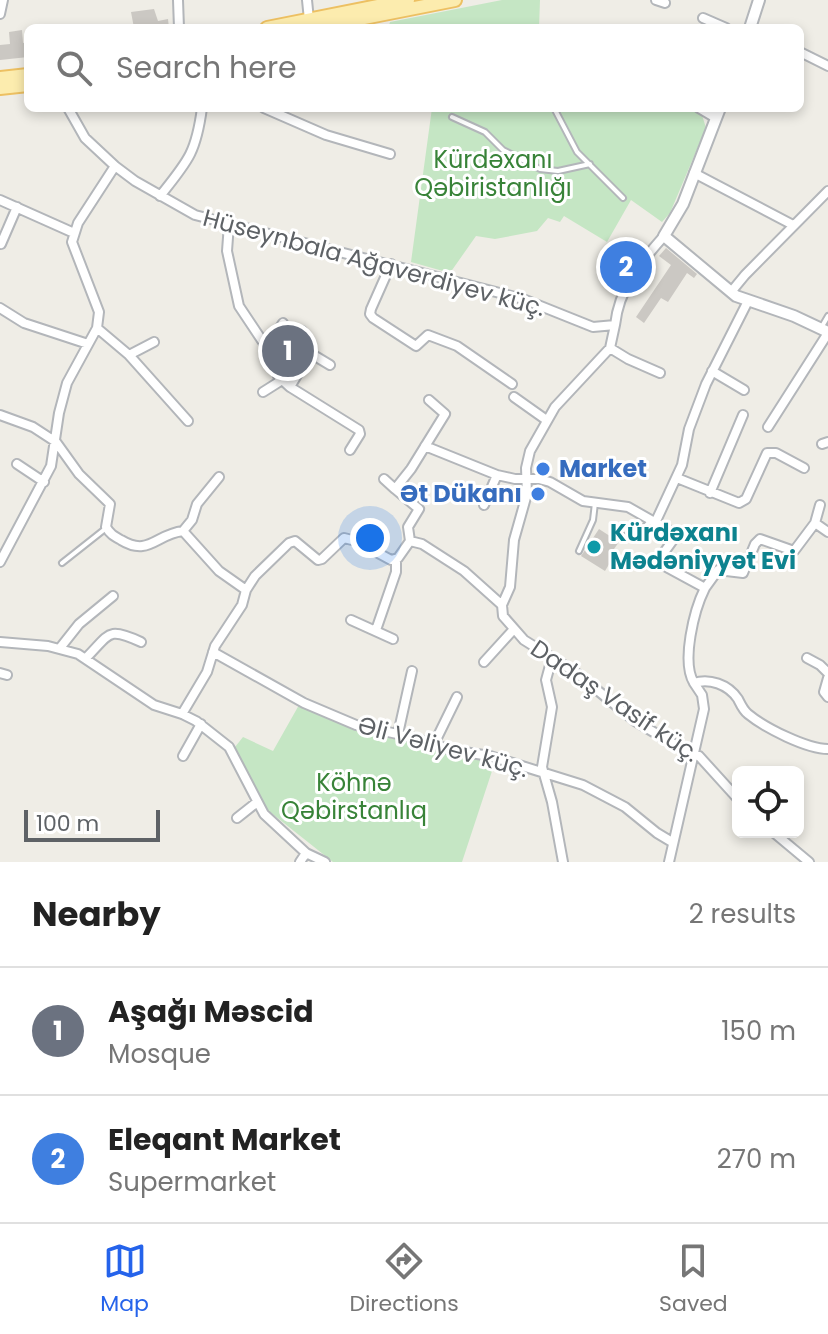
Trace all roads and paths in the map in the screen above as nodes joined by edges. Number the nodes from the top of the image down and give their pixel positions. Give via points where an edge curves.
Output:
1 (3, 0) edge
2 (178, 0) edge
3 (307, 0) edge
4 (408, 0) edge
5 (455, 0) edge
6 (759, 0) edge
7 (0, 14) edge
8 (703, 18) dead end
9 (179, 24) edge
10 (311, 24) edge
11 (717, 24) edge
12 (751, 24) edge
13 (804, 54) edge
14 (828, 66) edge
15 (24, 75) edge
16 (0, 78) edge
17 (24, 85) edge
18 (0, 88) edge
19 (70, 112) edge
20 (202, 112) edge
21 (273, 112) edge
22 (556, 112) edge
23 (718, 113) edge
24 (452, 117) dead end
25 (390, 154) dead end
26 (590, 164) junction
27 (115, 166) junction
28 (694, 173) junction
29 (828, 191) edge
30 (160, 196) junction
31 (623, 198) dead end
32 (0, 200) edge
33 (17, 207) junction
34 (229, 224) junction
35 (793, 225) junction
36 (74, 233) junction
37 (664, 236) junction
38 (1, 244) edge
39 (391, 264) junction
40 (731, 292) junction
41 (748, 301) junction
42 (0, 308) edge
43 (828, 316) edge
44 (283, 323) dead end
45 (615, 325) junction
46 (97, 328) junction
47 (302, 331) dead end
48 (826, 331) edge
49 (154, 342) dead end
50 (88, 344) junction
51 (610, 348) junction
52 (266, 349) junction
53 (310, 353) junction
54 (129, 355) junction
55 (330, 365) dead end
56 (712, 371) junction
57 (660, 373) dead end
58 (282, 380) junction
59 (512, 384) dead end
60 (290, 387) junction
61 (744, 390) dead end
62 (263, 392) dead end
63 (514, 397) dead end
64 (429, 400) dead end
65 (0, 415) edge
66 (743, 415) dead end
67 (545, 419) junction
68 (188, 421) dead end
69 (768, 427) dead end
70 (56, 442) junction
71 (425, 446) junction
72 (350, 450) dead end
73 (17, 464) dead end
74 (804, 468) dead end
75 (497, 475) junction
76 (219, 477) dead end
77 (527, 478) junction
78 (677, 478) junction
79 (384, 479) dead end
80 (44, 482) junction
81 (395, 489) junction
82 (710, 493) junction
83 (595, 503) junction
84 (484, 505) dead end
85 (820, 505) dead end
86 (654, 520) junction
87 (815, 523) junction
88 (106, 527) junction
89 (183, 531) junction
90 (617, 532) dead end
91 (828, 532) edge
92 (410, 541) junction
93 (579, 551) dead end
94 (396, 559) junction
95 (0, 562) edge
96 (62, 563) dead end
97 (705, 588) junction
98 (246, 590) junction
99 (113, 596) dead end
100 (502, 605) junction
101 (351, 620) dead end
102 (514, 629) junction
103 (376, 630) junction
104 (393, 639) dead end
105 (0, 642) edge
106 (141, 642) dead end
107 (60, 648) junction
108 (213, 652) junction
109 (86, 658) junction
110 (552, 658) junction
111 (807, 658) dead end
112 (484, 662) dead end
113 (412, 671) dead end
114 (828, 676) edge
115 (694, 683) junction
116 (457, 697) dead end
117 (828, 697) edge
118 (182, 714) junction
119 (201, 724) junction
120 (398, 734) junction
121 (434, 744) junction
122 (828, 749) edge
123 (694, 753) junction
124 (183, 756) dead end
125 (544, 774) junction
126 (732, 793) edge
127 (256, 803) junction
128 (237, 818) dead end
129 (778, 838) edge
130 (672, 842) junction
131 (306, 853) junction
132 (795, 858) edge
133 (300, 862) edge
134 (325, 862) edge
135 (563, 862) edge
136 (669, 862) edge
137 (809, 862) edge

1 - 7 street
2 - 9 street
3 - 10 street
4 - 10 main road
5 - 10 main road
6 - 12 street
8 - 11 street
13 - 14 street
15 - 16 main road
17 - 18 main road
19 - 27 street, Hüseynbala Ağaverdiyev küç. via 85,138
20 - 30 street via 198,140
21 - 25 street
22 - 26 lane via 569,141
23 - 28 street
24 - 26 lane via 540,169
26 - 31 lane
27 - 30 street, Hüseynbala Ağaverdiyev küç.
27 - 36 street
28 - 35 street
28 - 37 street
29 - 35 street
30 - 34 street, Hüseynbala Ağaverdiyev küç. via 195,215
32 - 33 street
33 - 36 street
33 - 38 street
34 - 39 street, Hüseynbala Ağaverdiyev küç.
34 - 52 street via 227,251 239,306
35 - 40 street
36 - 46 street via 74,253 99,312
37 - 40 street
37 - 45 street via 624,290
39 - 45 street, Hüseynbala Ağaverdiyev küç. via 523,299 593,327
39 - 59 street via 371,309 373,318 416,346 428,335 457,346
40 - 41 street
41 - 48 street
41 - 56 street
42 - 50 street via 24,323
43 - 48 lane
44 - 52 street
45 - 51 street
46 - 50 street
46 - 54 street
47 - 53 street
48 - 69 street
49 - 54 street
50 - 70 street via 67,383
51 - 57 street
51 - 67 street
52 - 58 street
53 - 55 street
53 - 60 street
54 - 68 street
56 - 61 street
56 - 78 street
58 - 60 street
58 - 62 street
60 - 72 street via 359,430
63 - 67 street
64 - 71 street via 445,414
65 - 70 street
66 - 82 street
67 - 77 street via 530,451
70 - 80 street
70 - 88 street via 110,504
71 - 75 street
71 - 81 street
73 - 80 street
74 - 82 street via 771,451 743,502
75 - 77 street
75 - 84 street
76 - 89 street
77 - 83 street via 550,482
77 - 100 street via 511,581
78 - 82 street
78 - 86 street
79 - 81 street
80 - 95 street
81 - 92 street via 419,509 408,527
83 - 86 street via 622,505
83 - 93 lane
85 - 87 street
86 - 90 lane via 635,538
86 - 97 street via 674,536 659,563
87 - 91 street
87 - 97 street via 794,551 760,539 743,573 718,570
88 - 89 street via 136,548
88 - 96 lane
89 - 98 street via 226,578
92 - 94 street
92 - 100 street, Dadaş Vasif küç. via 464,571
94 - 98 street via 344,538 318,560 295,541
94 - 103 street
97 - 115 street via 688,659
98 - 108 street
99 - 107 street
100 - 102 street, Dadaş Vasif küç. via 501,612
101 - 103 street
102 - 110 street, Dadaş Vasif küç.
102 - 112 street
103 - 104 street
105 - 107 street
106 - 109 street via 122,632 109,634
107 - 109 street
108 - 118 street
108 - 120 street, Əli Vəliyev küç. via 304,703 371,730
109 - 118 street via 154,705
110 - 123 street, Dadaş Vasif küç. via 635,721
110 - 125 street via 546,680 552,707 541,756
111 - 114 street
113 - 120 street
114 - 117 street
115 - 122 street via 716,683 774,730
115 - 123 street via 704,709
116 - 121 street
118 - 119 street
119 - 124 street
119 - 127 street via 229,747
120 - 121 street, Əli Vəliyev küç.
121 - 125 street, Əli Vəliyev küç.
123 - 126 street, Dadaş Vasif küç.
123 - 130 street
125 - 130 street, Əli Vəliyev küç. via 614,800
125 - 135 street
127 - 128 street
127 - 131 street
129 - 132 street
130 - 136 street
131 - 133 street
131 - 134 street
132 - 137 street

